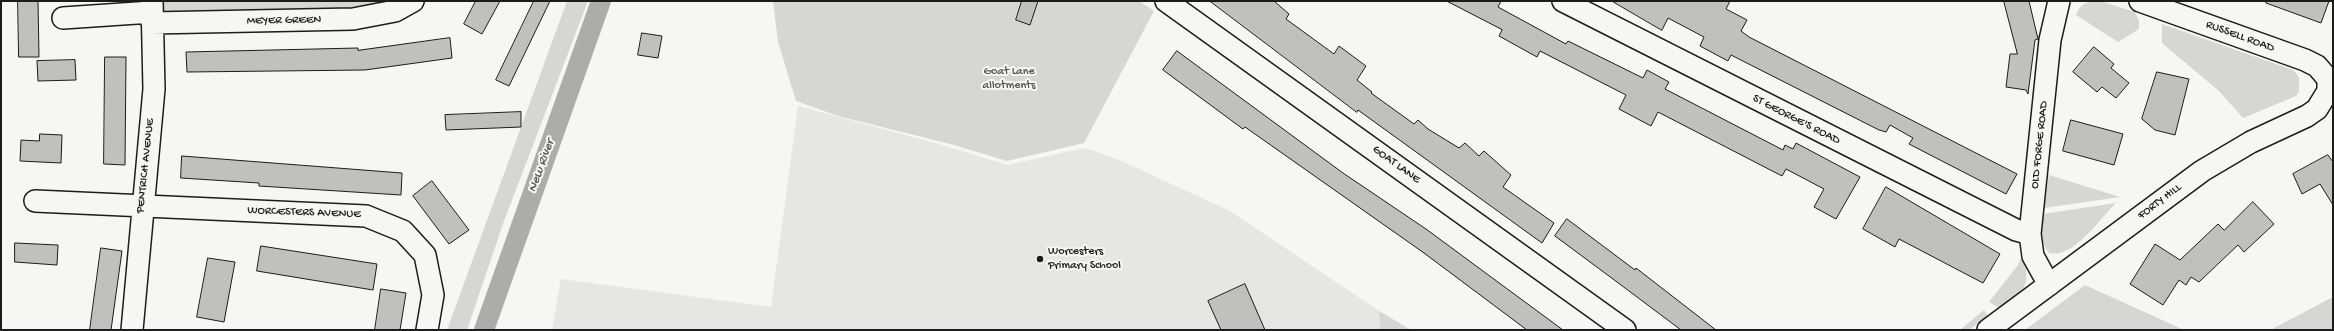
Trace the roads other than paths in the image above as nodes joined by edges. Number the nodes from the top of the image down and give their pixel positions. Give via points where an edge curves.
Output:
1 (413, 1) edge
2 (1166, 1) edge
3 (1563, 1) edge
4 (2060, 1) edge
5 (2140, 1) edge
6 (152, 12) edge
7 (63, 18) dead end
8 (2331, 84) edge
9 (36, 201) dead end
10 (142, 207) junction
11 (2030, 234) junction
12 (2049, 285) junction
13 (132, 330) edge
14 (427, 330) edge
15 (1625, 330) edge
16 (1988, 330) edge

1 - 6 street, MEYER GREEN via 395,11 353,19
2 - 15 street, GOAT LANE
3 - 11 street, ST GEORGE'S ROAD via 1994,220
4 - 11 street, OLD FORGE ROAD via 2050,40
5 - 8 street, RUSSELL ROAD via 2305,60 2324,72
6 - 7 street, MEYER GREEN
6 - 10 street, PENTRICH AVENUE via 154,89
8 - 12 street, FORTY HILL via 2317,109 2251,142 2202,171
9 - 10 street, WORCESTERS AVENUE
10 - 13 street, PENTRICH AVENUE
10 - 14 street, WORCESTERS AVENUE via 366,216 403,231 425,256 433,295
11 - 12 street, OLD FORGE ROAD via 2033,256
12 - 16 street, FORTY HILL

